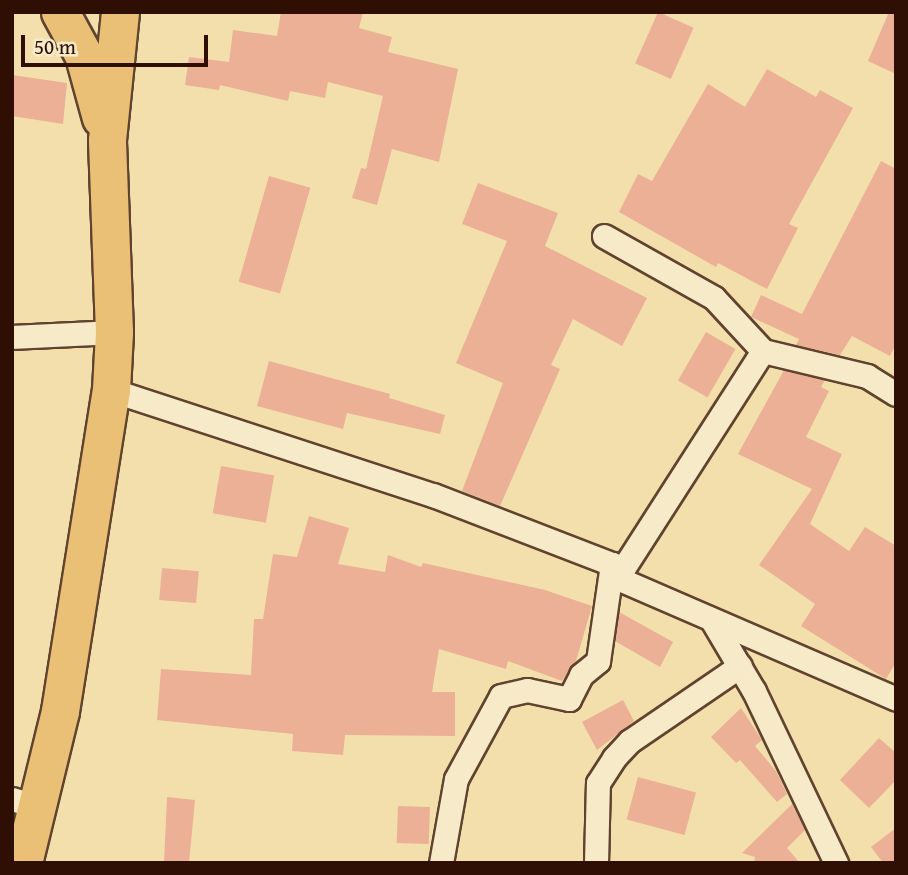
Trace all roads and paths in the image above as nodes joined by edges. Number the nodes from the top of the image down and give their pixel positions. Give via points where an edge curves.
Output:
1 (60, 12) edge
2 (120, 12) edge
3 (107, 140) junction
4 (604, 236) dead end
5 (114, 332) junction
6 (12, 337) edge
7 (763, 351) junction
8 (111, 390) junction
9 (896, 394) edge
10 (614, 571) junction
11 (713, 622) junction
12 (740, 666) junction
13 (896, 699) edge
14 (25, 803) edge
15 (23, 863) edge
16 (441, 863) edge
17 (596, 863) edge
18 (836, 863) edge

1 - 3 main road via 84,56
2 - 3 main road
3 - 5 main road
4 - 7 street via 714,298
5 - 6 street
5 - 8 main road
7 - 9 street via 867,376
7 - 10 street
8 - 10 street via 433,495
8 - 14 main road via 60,711
10 - 11 street
10 - 16 street via 598,661 581,675 569,699 527,690 501,696 456,779
11 - 12 street
11 - 13 street
12 - 17 street via 630,741 614,758 598,783
12 - 18 street
14 - 15 main road

